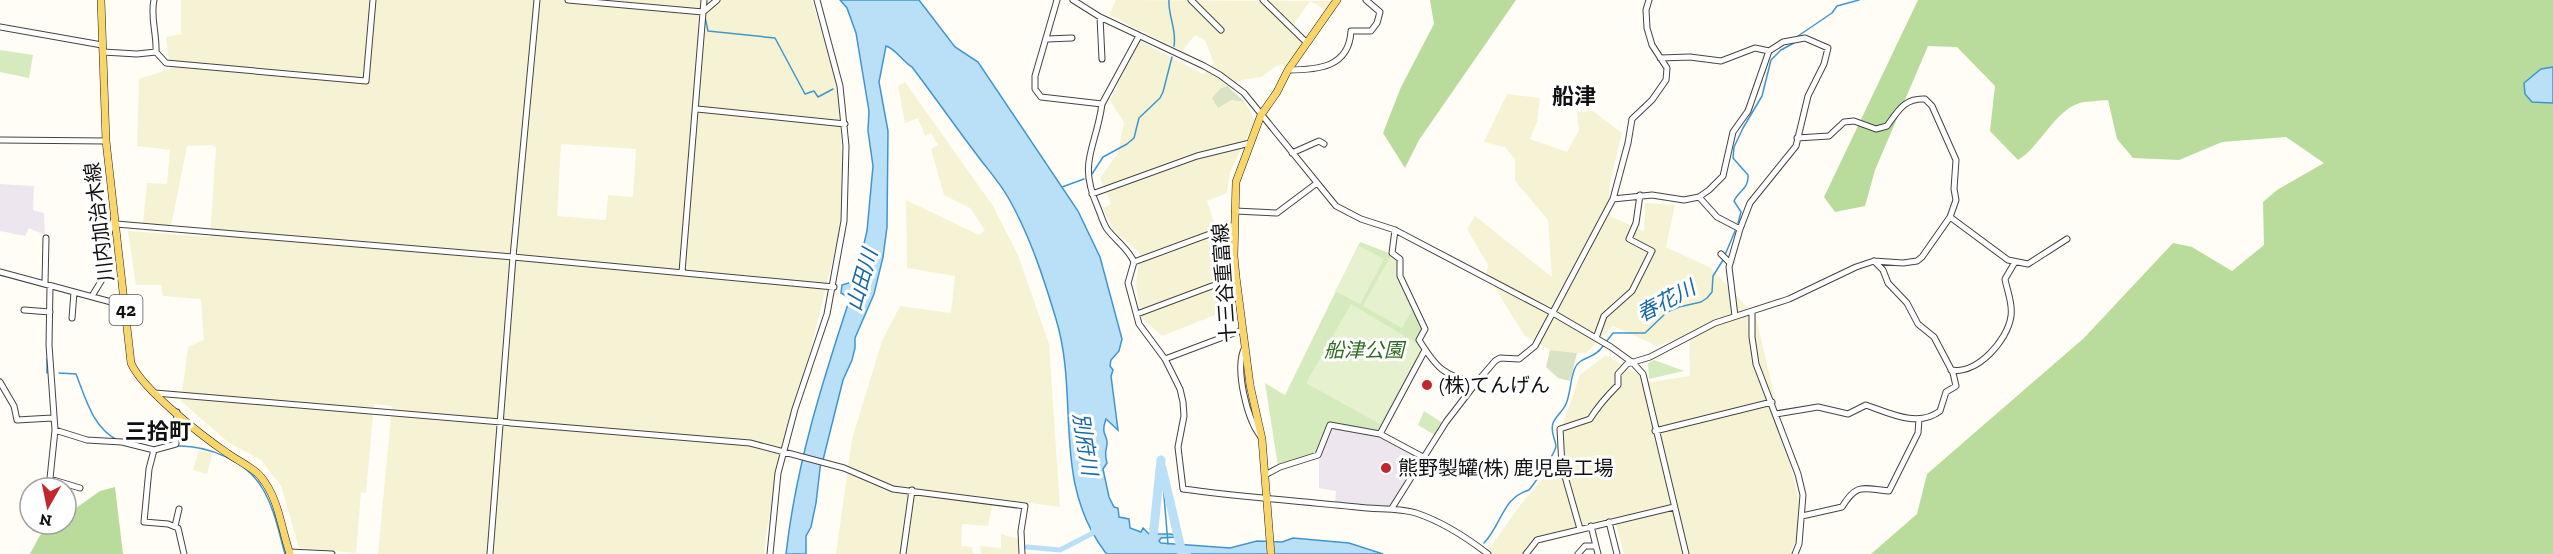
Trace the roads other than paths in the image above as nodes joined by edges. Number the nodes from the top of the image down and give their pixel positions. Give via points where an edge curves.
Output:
1 (101, 0) edge
2 (154, 0) edge
3 (373, 0) edge
4 (537, 0) edge
5 (568, 0) edge
6 (704, 0) edge
7 (717, 0) edge
8 (816, 0) edge
9 (1057, 0) edge
10 (1073, 0) edge
11 (1191, 0) edge
12 (1263, 0) edge
13 (1337, 0) edge
14 (1366, 0) edge
15 (1649, 0) edge
16 (702, 12) junction
17 (1100, 17) junction
18 (0, 27) edge
19 (1221, 30) dead end
20 (1139, 36) junction
21 (1072, 38) dead end
22 (1047, 39) junction
23 (1306, 43) junction
24 (103, 49) junction
25 (1769, 51) junction
26 (156, 52) junction
27 (1660, 58) junction
28 (1102, 60) dead end
29 (1288, 70) junction
30 (1101, 104) junction
31 (697, 110) junction
32 (1261, 115) junction
33 (845, 124) junction
34 (1797, 138) junction
35 (0, 140) edge
36 (106, 141) junction
37 (1250, 142) junction
38 (1324, 144) dead end
39 (1292, 153) junction
40 (1317, 183) junction
41 (1092, 194) junction
42 (1640, 195) junction
43 (1699, 197) junction
44 (1613, 199) junction
45 (1235, 211) junction
46 (115, 213) junction
47 (1950, 217) junction
48 (117, 224) junction
49 (1234, 225) junction
50 (1740, 229) junction
51 (1395, 230) junction
52 (46, 238) dead end
53 (2067, 239) dead end
54 (513, 257) junction
55 (1874, 261) junction
56 (1134, 262) junction
57 (2014, 262) junction
58 (0, 272) edge
59 (682, 272) junction
60 (1236, 277) junction
61 (47, 285) junction
62 (834, 287) junction
63 (75, 292) junction
64 (92, 296) junction
65 (126, 306) junction
66 (24, 310) dead end
67 (48, 312) junction
68 (1752, 312) junction
69 (1553, 313) junction
70 (1137, 314) junction
71 (1735, 316) junction
72 (72, 318) dead end
73 (1242, 330) junction
74 (1597, 339) junction
75 (1425, 350) junction
76 (1165, 359) junction
77 (1633, 363) junction
78 (1951, 370) junction
79 (0, 382) edge
80 (1476, 383) junction
81 (153, 393) junction
82 (1772, 402) junction
83 (177, 412) junction
84 (1776, 414) junction
85 (52, 418) junction
86 (1919, 418) junction
87 (501, 423) junction
88 (55, 430) junction
89 (1655, 431) junction
90 (1380, 434) junction
91 (154, 450) junction
92 (785, 454) junction
93 (1425, 458) junction
94 (1264, 475) junction
95 (50, 476) edge
96 (912, 490) junction
97 (1267, 500) junction
98 (1674, 507) junction
99 (1392, 508) junction
100 (179, 509) dead end
101 (1802, 516) junction
102 (1609, 522) junction
103 (175, 526) junction
104 (1591, 526) junction
105 (1580, 529) junction
106 (1596, 546) junction
107 (289, 553) edge
108 (184, 554) edge
109 (333, 554) edge
110 (490, 554) edge
111 (770, 554) edge
112 (903, 554) edge
113 (1022, 554) edge
114 (1271, 554) edge
115 (1488, 554) edge
116 (1526, 554) edge
117 (1578, 554) edge
118 (1598, 554) edge
119 (1617, 554) edge
120 (1686, 554) edge
121 (1795, 554) edge

1 - 24 main road, 川内加治木線 / 42
2 - 26 street
3 - 26 street via 366,81 172,64
4 - 54 street
5 - 16 street
6 - 16 street
7 - 16 street
8 - 33 street via 840,86
9 - 22 street
10 - 17 street
11 - 19 street
12 - 23 street
13 - 23 main road, 十三谷重富線
14 - 29 street via 1380,12 1371,31 1351,31 1341,56 1325,68
15 - 27 street via 1647,28
16 - 31 street
17 - 20 street
17 - 28 street
18 - 24 street
20 - 30 street
20 - 32 street via 1220,75 1244,93
21 - 22 street
22 - 30 street via 1035,76 1035,89 1041,97
23 - 29 main road, 十三谷重富線
24 - 26 street via 137,54
24 - 36 main road, 川内加治木線 / 42
25 - 27 street via 1755,48 1721,61
25 - 34 street via 1783,42 1805,38 1828,48 1808,96
25 - 43 street via 1748,111 1733,132 1723,176
27 - 44 street via 1667,68 1666,80 1632,119
29 - 32 main road, 十三谷重富線
30 - 41 street via 1087,162
31 - 33 street
31 - 59 street
32 - 37 main road, 十三谷重富線
32 - 39 street
33 - 62 street via 844,221
34 - 47 street via 1829,136 1845,122 1876,129 1887,126 1899,106 1925,99 1932,106 1956,160 1956,200
34 - 50 street via 1796,146 1750,203
35 - 36 street
36 - 46 main road, 川内加治木線 / 42
37 - 41 street via 1197,156
37 - 45 main road, 十三谷重富線 via 1236,182
38 - 39 street via 1319,141
39 - 40 street
40 - 45 street via 1277,213
40 - 51 street via 1348,214
41 - 56 street via 1107,229 1130,252
42 - 43 street via 1684,200
42 - 44 street
42 - 74 street via 1636,224 1629,239 1652,252 1632,291 1604,316
43 - 50 street via 1717,217
44 - 69 street
45 - 49 main road, 十三谷重富線
46 - 48 main road, 川内加治木線 / 42
46 - 64 street via 102,256 103,278
47 - 55 street via 1917,261
47 - 57 street
48 - 54 street
48 - 65 main road, 川内加治木線 / 42
49 - 56 street
49 - 60 main road, 十三谷重富線
50 - 71 street via 1726,259
51 - 69 street
51 - 75 street via 1392,253 1400,259 1400,276 1425,329 1419,340
52 - 61 street
53 - 57 street via 2028,264
54 - 59 street
54 - 87 street
55 - 68 street
55 - 78 street via 1907,303 1918,324 1934,338
56 - 70 street via 1128,284
57 - 78 street via 2005,279 2011,317 2004,332 1977,366 1961,372
58 - 61 street
59 - 62 street
60 - 70 street
60 - 73 main road, 十三谷重富線
61 - 63 street
61 - 67 street
62 - 92 street
63 - 64 street
63 - 72 street
64 - 65 street
65 - 81 main road, 川内加治木線 / 42 via 131,363
66 - 67 street
67 - 85 street
68 - 71 street
68 - 82 street via 1756,364
69 - 74 street
69 - 80 street via 1525,356 1500,358
70 - 76 street via 1139,324
71 - 77 street
73 - 76 street
73 - 94 main road, 十三谷重富線 via 1262,439
74 - 77 street
75 - 80 street via 1445,373
75 - 90 street
76 - 97 street via 1183,402 1178,447 1183,489
77 - 89 street via 1643,374
77 - 105 street via 1618,374 1618,385 1607,392 1590,419 1560,429 1562,466
78 - 86 street via 1956,386 1946,392 1940,411
79 - 85 street via 17,420
80 - 93 street
81 - 83 main road, 川内加治木線 / 42
81 - 87 street
82 - 84 street
82 - 89 street
83 - 91 street via 176,444
83 - 107 main road, 川内加治木線 / 42 via 260,476 277,506
84 - 86 street via 1818,407 1848,414 1866,405 1901,417
84 - 101 street via 1800,481
85 - 88 street
86 - 101 street via 1918,433 1889,491 1857,490 1850,493 1842,507
87 - 92 street via 750,444
87 - 110 street
88 - 91 street via 87,440 122,442
88 - 95 street
89 - 98 street
90 - 93 street
90 - 94 street via 1330,426 1318,455
91 - 103 street via 144,522
92 - 96 street via 831,465 893,489
92 - 111 street via 778,473
93 - 99 street
94 - 97 main road, 十三谷重富線
96 - 112 street
96 - 113 street via 1025,506
97 - 99 street
97 - 114 main road, 十三谷重富線
98 - 102 street
98 - 120 street
99 - 115 street via 1429,518 1466,537
100 - 103 street
101 - 121 street
102 - 104 street
102 - 119 street
103 - 108 street
104 - 105 street
104 - 106 street
105 - 116 street via 1537,540
106 - 117 street via 1585,546
106 - 118 street
107 - 109 street

